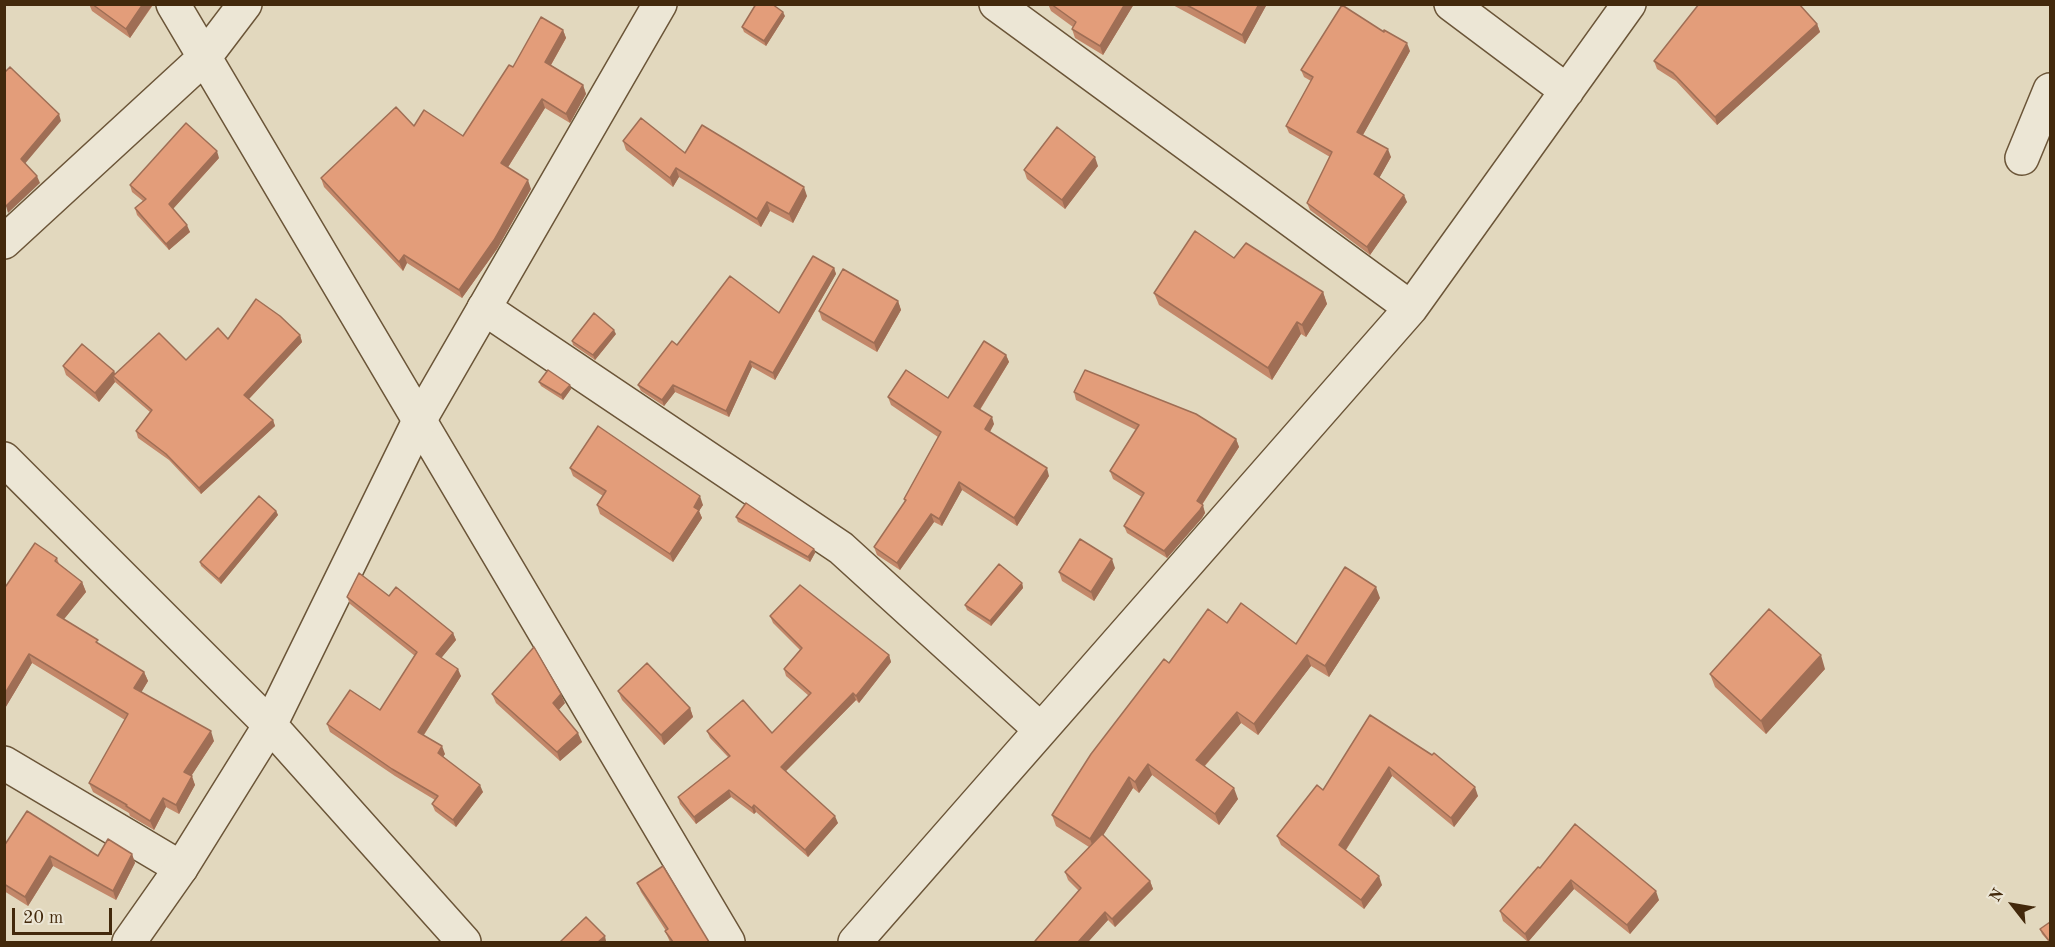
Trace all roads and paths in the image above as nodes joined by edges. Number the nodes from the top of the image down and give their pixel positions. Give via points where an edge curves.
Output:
1 (173, 4) edge
2 (245, 4) edge
3 (660, 4) edge
4 (996, 4) edge
5 (1451, 4) edge
6 (1629, 4) edge
7 (204, 58) junction
8 (2050, 90) edge
9 (1567, 91) junction
10 (2022, 158) dead end
11 (4, 242) edge
12 (484, 308) junction
13 (1411, 308) junction
14 (419, 421) junction
15 (4, 459) edge
16 (270, 725) junction
17 (1041, 730) junction
18 (4, 763) edge
19 (181, 868) junction
20 (129, 942) edge
21 (464, 942) edge
22 (728, 942) edge
23 (855, 942) edge

1 - 7 street
2 - 7 street
3 - 12 street
4 - 13 street
5 - 9 street
6 - 9 street
7 - 11 street
7 - 14 street
8 - 10 street
9 - 13 street
12 - 14 street
12 - 17 street via 841,548
13 - 17 street
14 - 16 street
14 - 22 street
15 - 16 street
16 - 19 street
16 - 21 street
17 - 23 street
18 - 19 street
19 - 20 street

